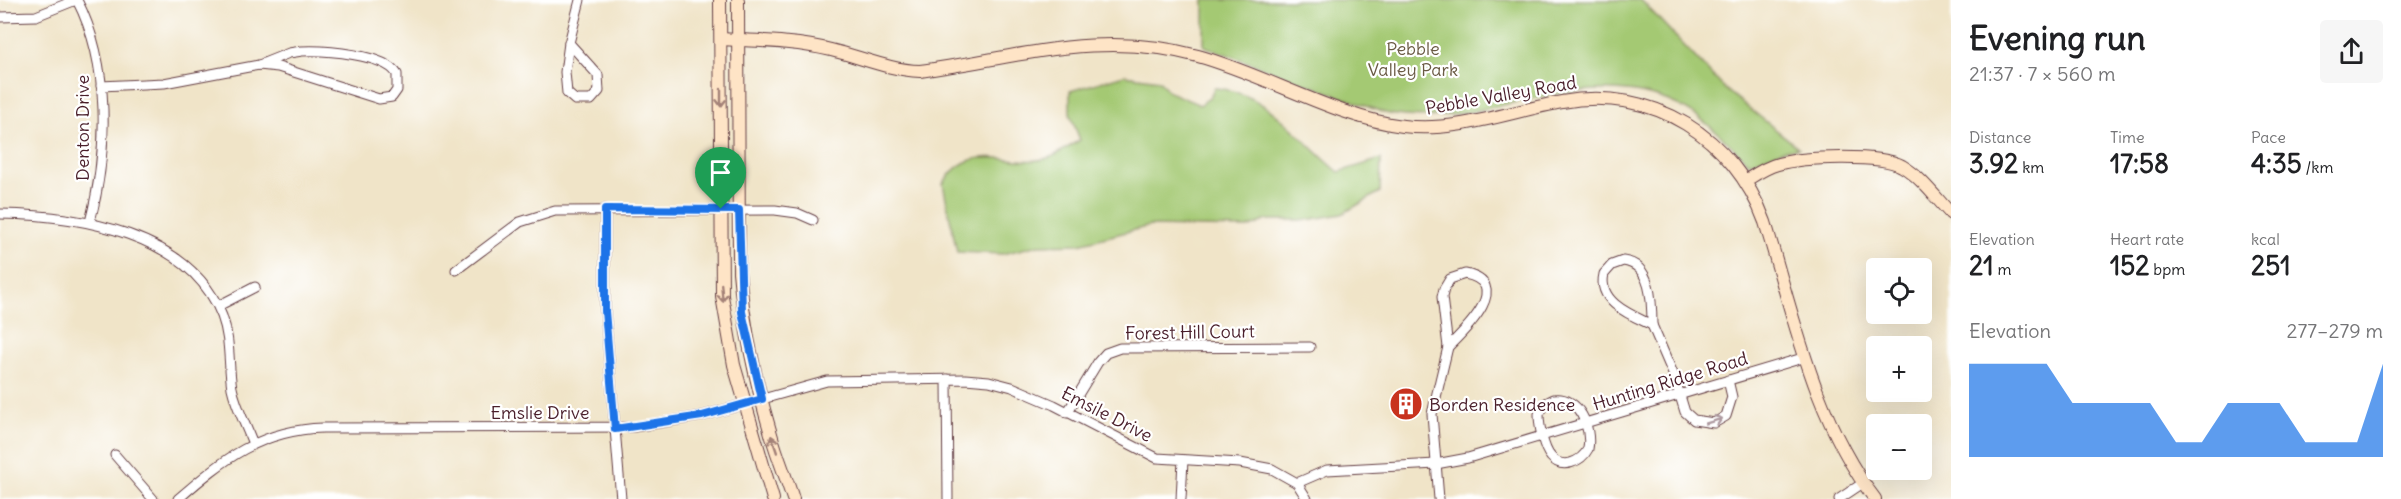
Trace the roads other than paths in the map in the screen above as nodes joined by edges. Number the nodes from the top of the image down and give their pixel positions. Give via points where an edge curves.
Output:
1 (76, 0) edge
2 (580, 0) edge
3 (720, 0) edge
4 (738, 0) edge
5 (0, 17) edge
6 (721, 39) junction
7 (739, 40) junction
8 (569, 43) junction
9 (259, 65) junction
10 (101, 86) junction
11 (1745, 181) junction
12 (605, 209) junction
13 (721, 209) junction
14 (739, 210) junction
15 (0, 214) edge
16 (1951, 214) edge
17 (813, 220) dead end
18 (90, 222) junction
19 (456, 270) dead end
20 (255, 287) dead end
21 (218, 306) junction
22 (1652, 325) junction
23 (1311, 347) dead end
24 (1448, 347) junction
25 (1806, 357) junction
26 (947, 379) junction
27 (1728, 380) junction
28 (989, 381) joint
29 (1680, 395) junction
30 (762, 399) junction
31 (745, 404) junction
32 (1067, 412) junction
33 (1584, 424) junction
34 (615, 429) junction
35 (1543, 436) junction
36 (253, 444) junction
37 (115, 455) dead end
38 (1183, 460) junction
39 (1436, 464) junction
40 (1297, 483) junction
41 (1863, 483) junction
42 (153, 499) edge
43 (178, 499) edge
44 (621, 499) edge
45 (774, 499) edge
46 (793, 499) edge
47 (948, 499) edge
48 (1180, 499) edge
49 (1307, 499) edge
50 (1439, 499) edge
51 (1839, 499) edge
52 (1875, 499) edge

1 - 5 street via 36,15
1 - 10 street, Denton Drive via 91,33
2 - 8 street
3 - 6 street
4 - 7 street
6 - 7 street, Pebble Valley Road
6 -> 13 street
7 - 11 street, Pebble Valley Road via 830,49 905,71 1089,44 1157,47 1219,62 1374,120 1421,128 1456,125 1579,99 1620,100 1648,106 1688,124 1722,152
7 - 14 street
8 - 8 street via 567,93 575,100 591,100 599,92 598,75
9 - 9 street via 278,67 379,99 392,97 398,85 392,67 346,53 302,51
9 - 10 street via 164,83
10 - 18 street, Denton Drive via 100,178
11 - 16 street via 1762,170 1790,161 1881,159 1911,172
11 - 25 street, Pebble Valley Road via 1765,222
12 - 13 street
12 - 19 street via 555,211 529,218 504,232
12 - 34 street via 605,311
13 - 14 street
13 -> 31 street via 721,278 727,333
14 - 17 street via 786,211
14 - 30 street via 742,312
15 - 18 street
18 - 21 street via 140,240 178,260 198,276
20 - 21 street
21 - 36 street via 228,336 232,391
22 - 22 street via 1651,298 1642,270 1628,262 1612,265 1604,274 1604,291 1609,299
22 - 29 street
23 - 32 street, Forest Hill Court via 1120,348 1106,353 1098,362
24 - 24 street via 1485,304 1485,289 1470,275 1453,277 1444,288
24 - 39 street via 1432,414
25 - 27 street, Hunting Ridge Road
25 - 41 street, Pebble Valley Road via 1829,424
26 - 28 street, Emslie Drive
26 - 30 street, Emslie Drive via 827,381
26 - 47 street
27 - 29 street, Hunting Ridge Road
29 -> 27 street via 1689,416 1700,423 1714,423 1730,410
28 - 32 street, Emsile Drive
29 - 33 street, Hunting Ridge Road
30 - 31 street, Emslie Drive
46 -> 30 street
31 - 34 street, Emslie Drive via 702,416
31 - 45 street
32 - 38 street, Emsile Drive via 1157,458
33 - 35 street, Hunting Ridge Road
33 - 35 street via 1574,403 1554,399 1539,414
33 - 35 street via 1588,449 1572,463 1551,457
34 - 36 street, Emslie Drive via 312,428
34 - 44 street
35 - 39 street, Hunting Ridge Road
36 - 43 street, Emslie Drive via 230,457
37 - 42 street
38 - 40 street, Emsile Drive via 1272,469
38 - 48 street
39 - 40 street, Hunting Ridge Road via 1328,470
39 - 50 street
40 - 49 street, Emsile Drive
41 - 51 street
41 - 52 street, Pebble Valley Road

